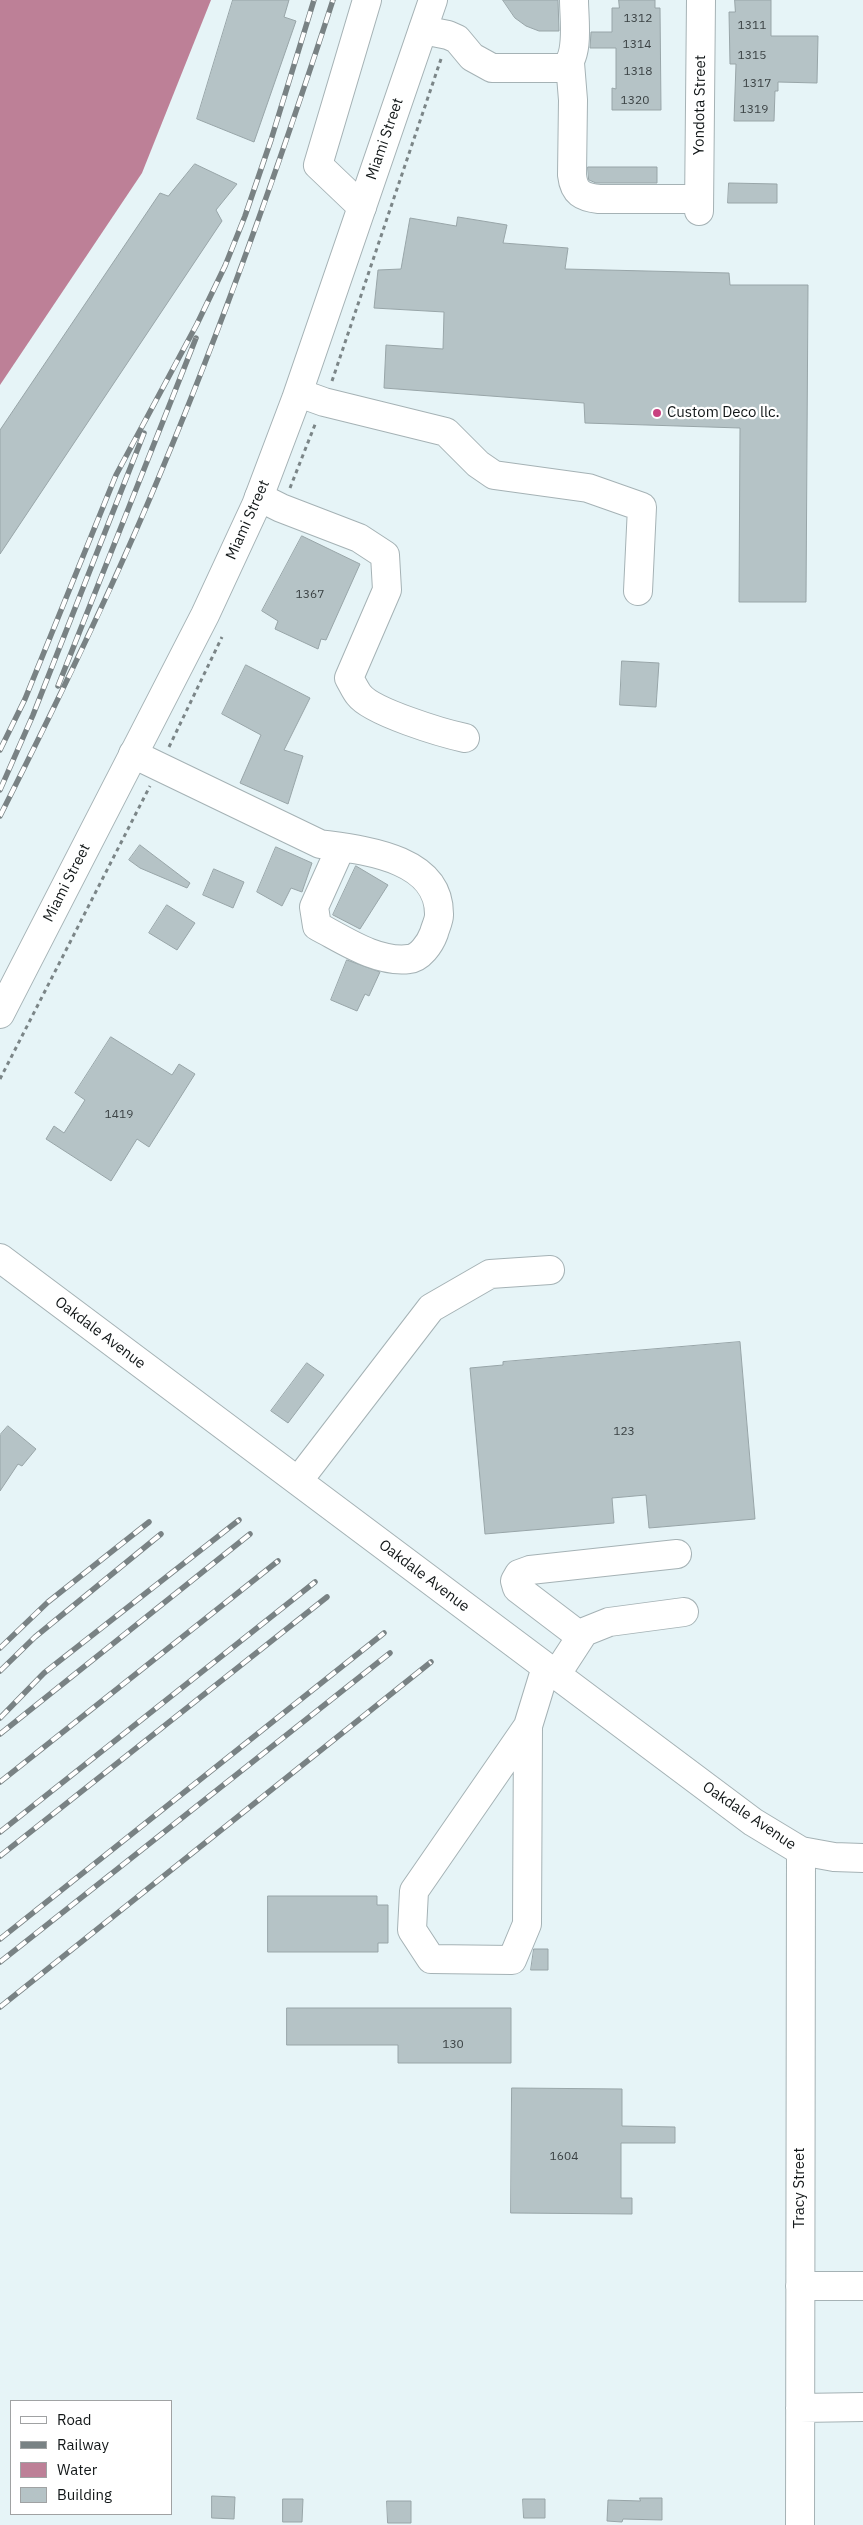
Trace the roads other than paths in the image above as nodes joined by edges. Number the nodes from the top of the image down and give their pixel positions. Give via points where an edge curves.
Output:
1 (366, 0) edge
2 (433, 0) edge
3 (574, 0) edge
4 (701, 0) edge
5 (423, 30) junction
6 (570, 63) junction
7 (362, 207) junction
8 (299, 392) junction
9 (259, 497) junction
10 (638, 591) dead end
11 (465, 738) dead end
12 (133, 754) junction
13 (341, 847) junction
14 (0, 1014) edge
15 (0, 1258) edge
16 (550, 1270) dead end
17 (298, 1481) junction
18 (677, 1554) dead end
19 (684, 1612) dead end
20 (580, 1636) junction
21 (551, 1671) junction
22 (528, 1726) junction
23 (801, 1851) junction
24 (863, 1858) edge
25 (800, 2286) junction
26 (863, 2286) edge
27 (863, 2407) edge
28 (800, 2408) junction
29 (800, 2525) edge

1 - 7 street via 318,165
2 - 5 street, Miami Street
3 - 6 street
4 - 6 street, Yondota Street via 699,205 599,199 577,192 572,175 574,100
5 - 6 street via 457,39 472,57 492,68 564,68
5 - 7 street, Miami Street
7 - 8 street, Miami Street
8 - 9 street, Miami Street
8 - 10 street via 324,402 446,432 494,475 588,488 642,507
9 - 11 street via 359,538 385,555 387,590 349,678 359,696 379,708 428,730
9 - 12 street, Miami Street via 205,615
12 - 13 street via 320,844
12 - 14 street, Miami Street
13 - 13 street via 395,859 418,872 434,891 439,916 430,945 410,959 382,958 317,926 314,907
15 - 17 street, Oakdale Avenue
16 - 17 street via 490,1274 431,1308
17 - 21 street, Oakdale Avenue
18 - 20 street via 530,1570 519,1574 516,1588
19 - 20 street via 609,1622
20 - 21 street
21 - 22 street
21 - 23 street, Oakdale Avenue via 753,1822
22 - 22 street via 526,1924 512,1960 431,1959 412,1930 414,1891
23 - 24 street, Oakdale Avenue
23 - 25 street, Tracy Street
25 - 26 street
25 - 28 street, Tracy Street
27 - 28 street
28 - 29 street, Tracy Street

